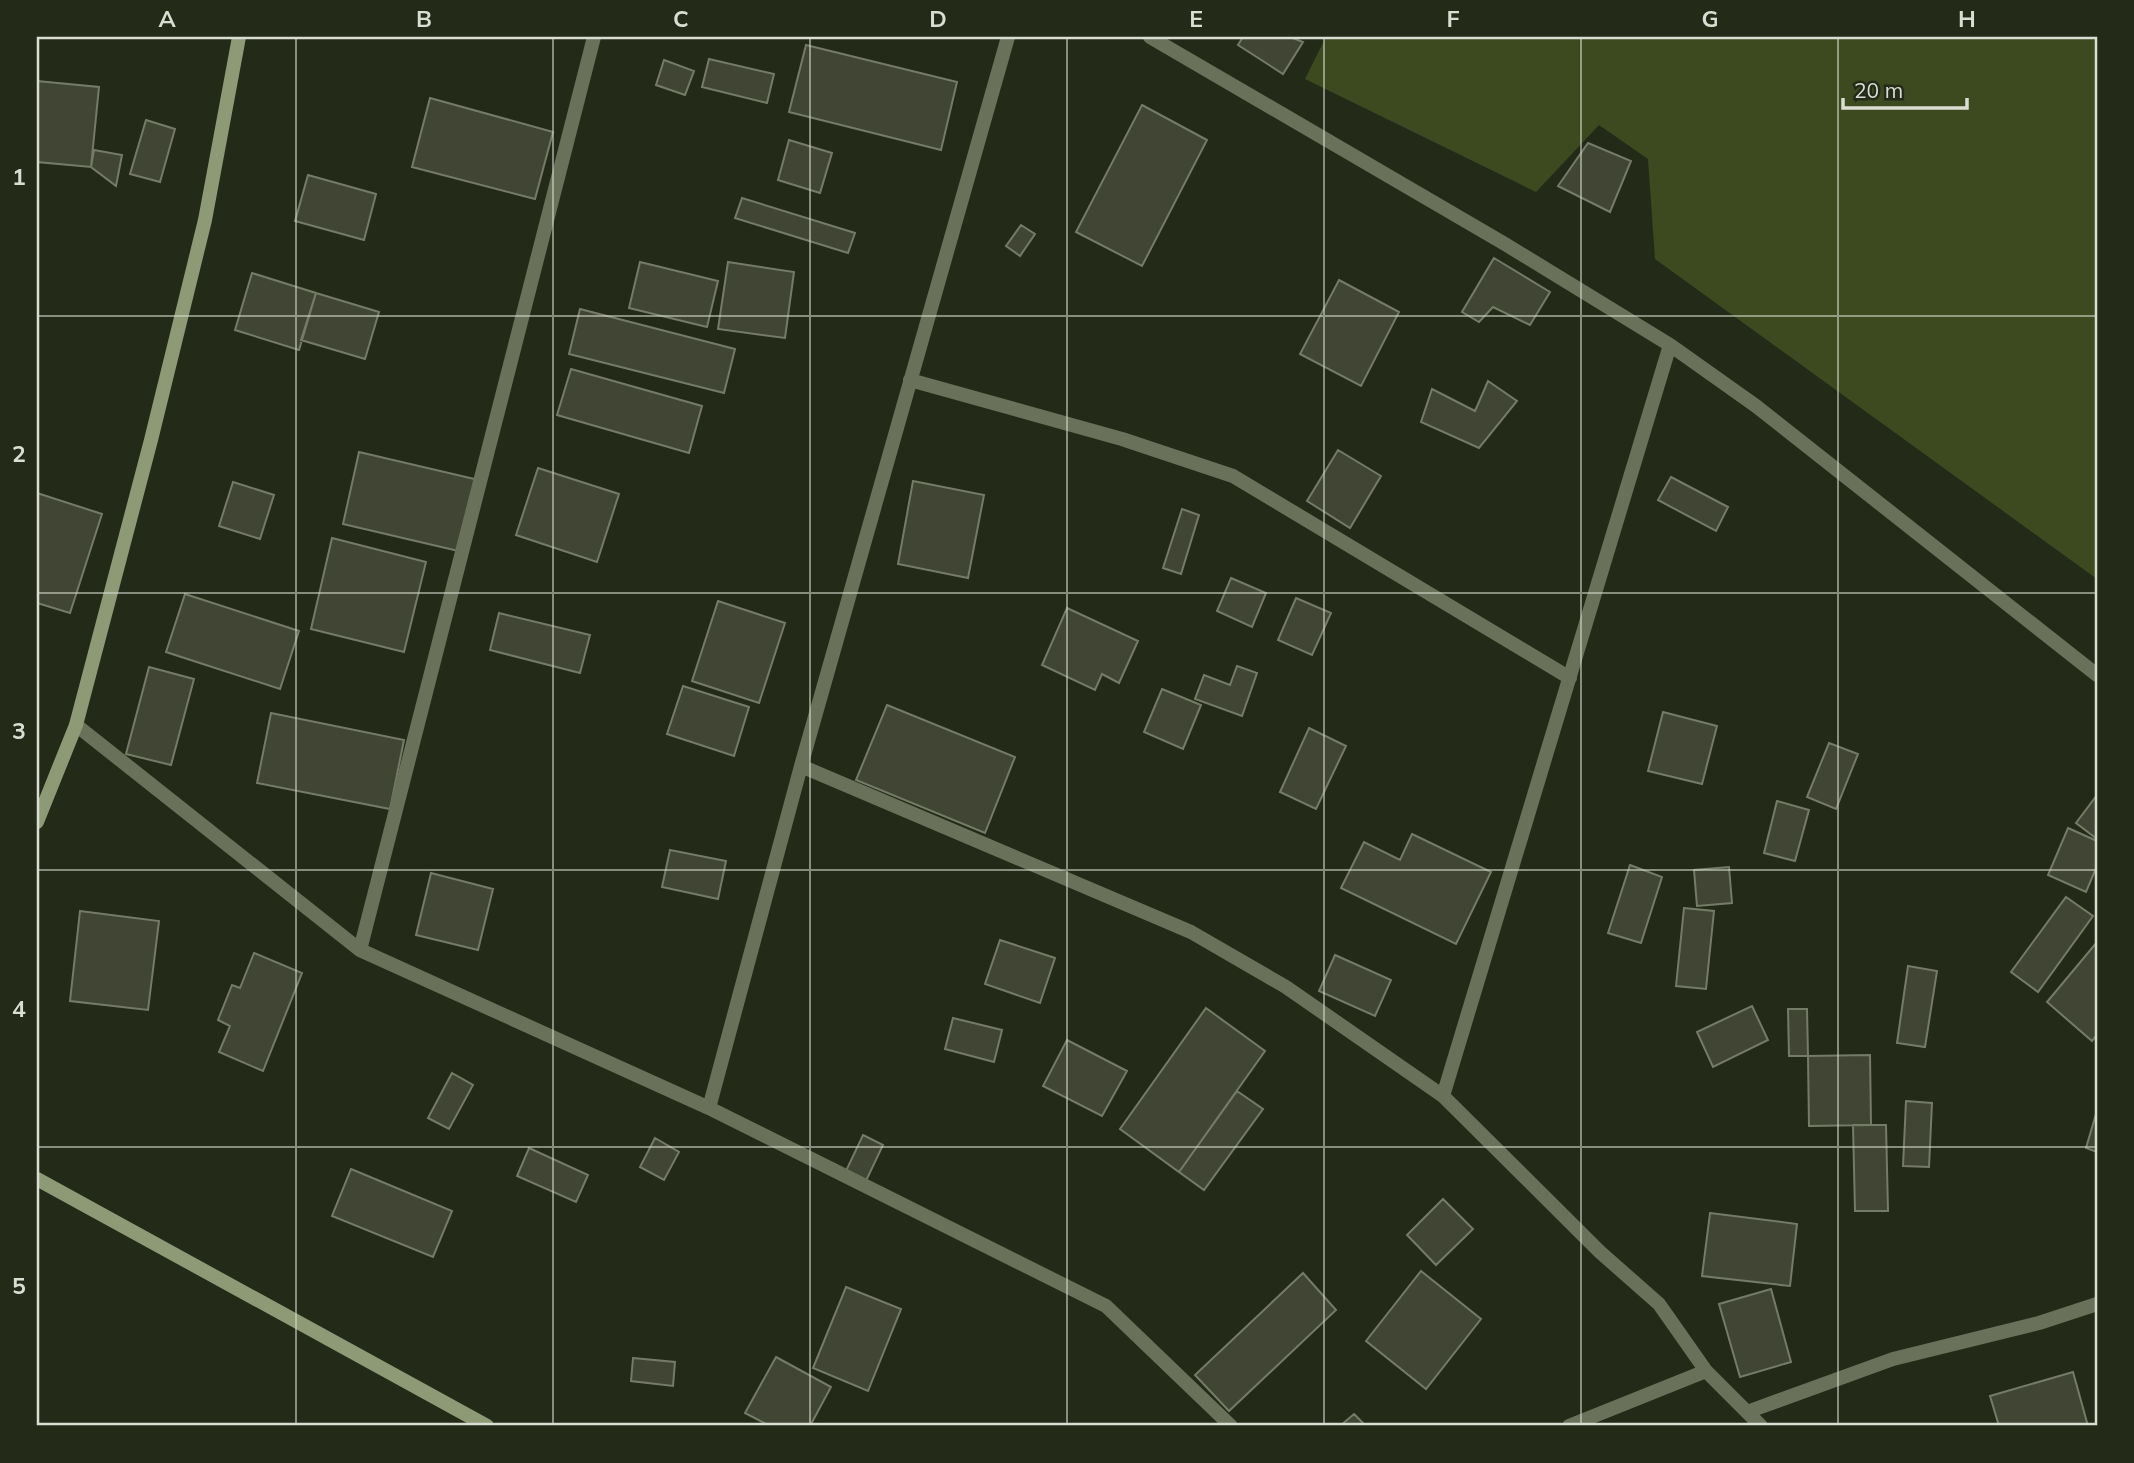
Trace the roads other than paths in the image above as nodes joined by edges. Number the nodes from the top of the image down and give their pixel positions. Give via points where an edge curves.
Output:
1 (239, 37) edge
2 (594, 37) edge
3 (1008, 37) edge
4 (1150, 37) edge
5 (1670, 345) junction
6 (910, 380) junction
7 (2097, 675) edge
8 (1570, 678) junction
9 (76, 725) junction
10 (801, 766) junction
11 (37, 822) edge
12 (360, 950) junction
13 (1443, 1096) junction
14 (709, 1108) junction
15 (37, 1179) edge
16 (2097, 1304) edge
17 (1706, 1371) junction
18 (1747, 1412) junction
19 (487, 1426) edge
20 (1231, 1426) edge
21 (1569, 1426) edge
22 (1760, 1426) edge

1 - 9 main road via 205,220
2 - 12 street
3 - 6 street
4 - 5 street
5 - 7 street via 1756,406
5 - 8 street
6 - 8 street via 1122,439 1233,476
6 - 10 street
8 - 13 street
9 - 11 main road
9 - 12 street
10 - 13 street via 1191,932 1286,987
10 - 14 street
12 - 14 street
13 - 17 street via 1659,1304
14 - 20 street via 1106,1306
15 - 19 main road
16 - 18 street via 1893,1359
17 - 18 street
17 - 21 street
18 - 22 street

